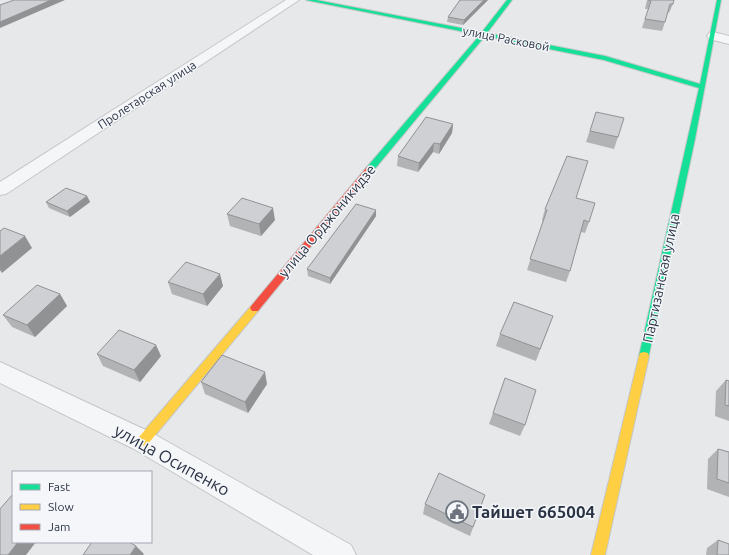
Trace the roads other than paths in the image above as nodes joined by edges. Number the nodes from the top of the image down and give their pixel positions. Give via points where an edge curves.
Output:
1 (294, 0) edge
2 (308, 0) edge
3 (510, 0) edge
4 (719, 0) edge
5 (483, 35) junction
6 (713, 36) junction
7 (729, 40) edge
8 (702, 87) junction
9 (0, 190) edge
10 (0, 372) edge
11 (143, 441) junction
12 (341, 555) edge
13 (598, 555) edge

1 - 9 street, Пролетарская улица
2 - 5 street, улица Расковой
3 - 5 street, улица Орджоникидзе
4 - 6 street, Партизанская улица
5 - 8 street, улица Расковой via 605,58
5 - 11 street, улица Орджоникидзе
6 - 7 street
6 - 8 street, Партизанская улица
8 - 13 street, Партизанская улица
10 - 11 street, улица Осипенко
11 - 12 street, улица Осипенко

